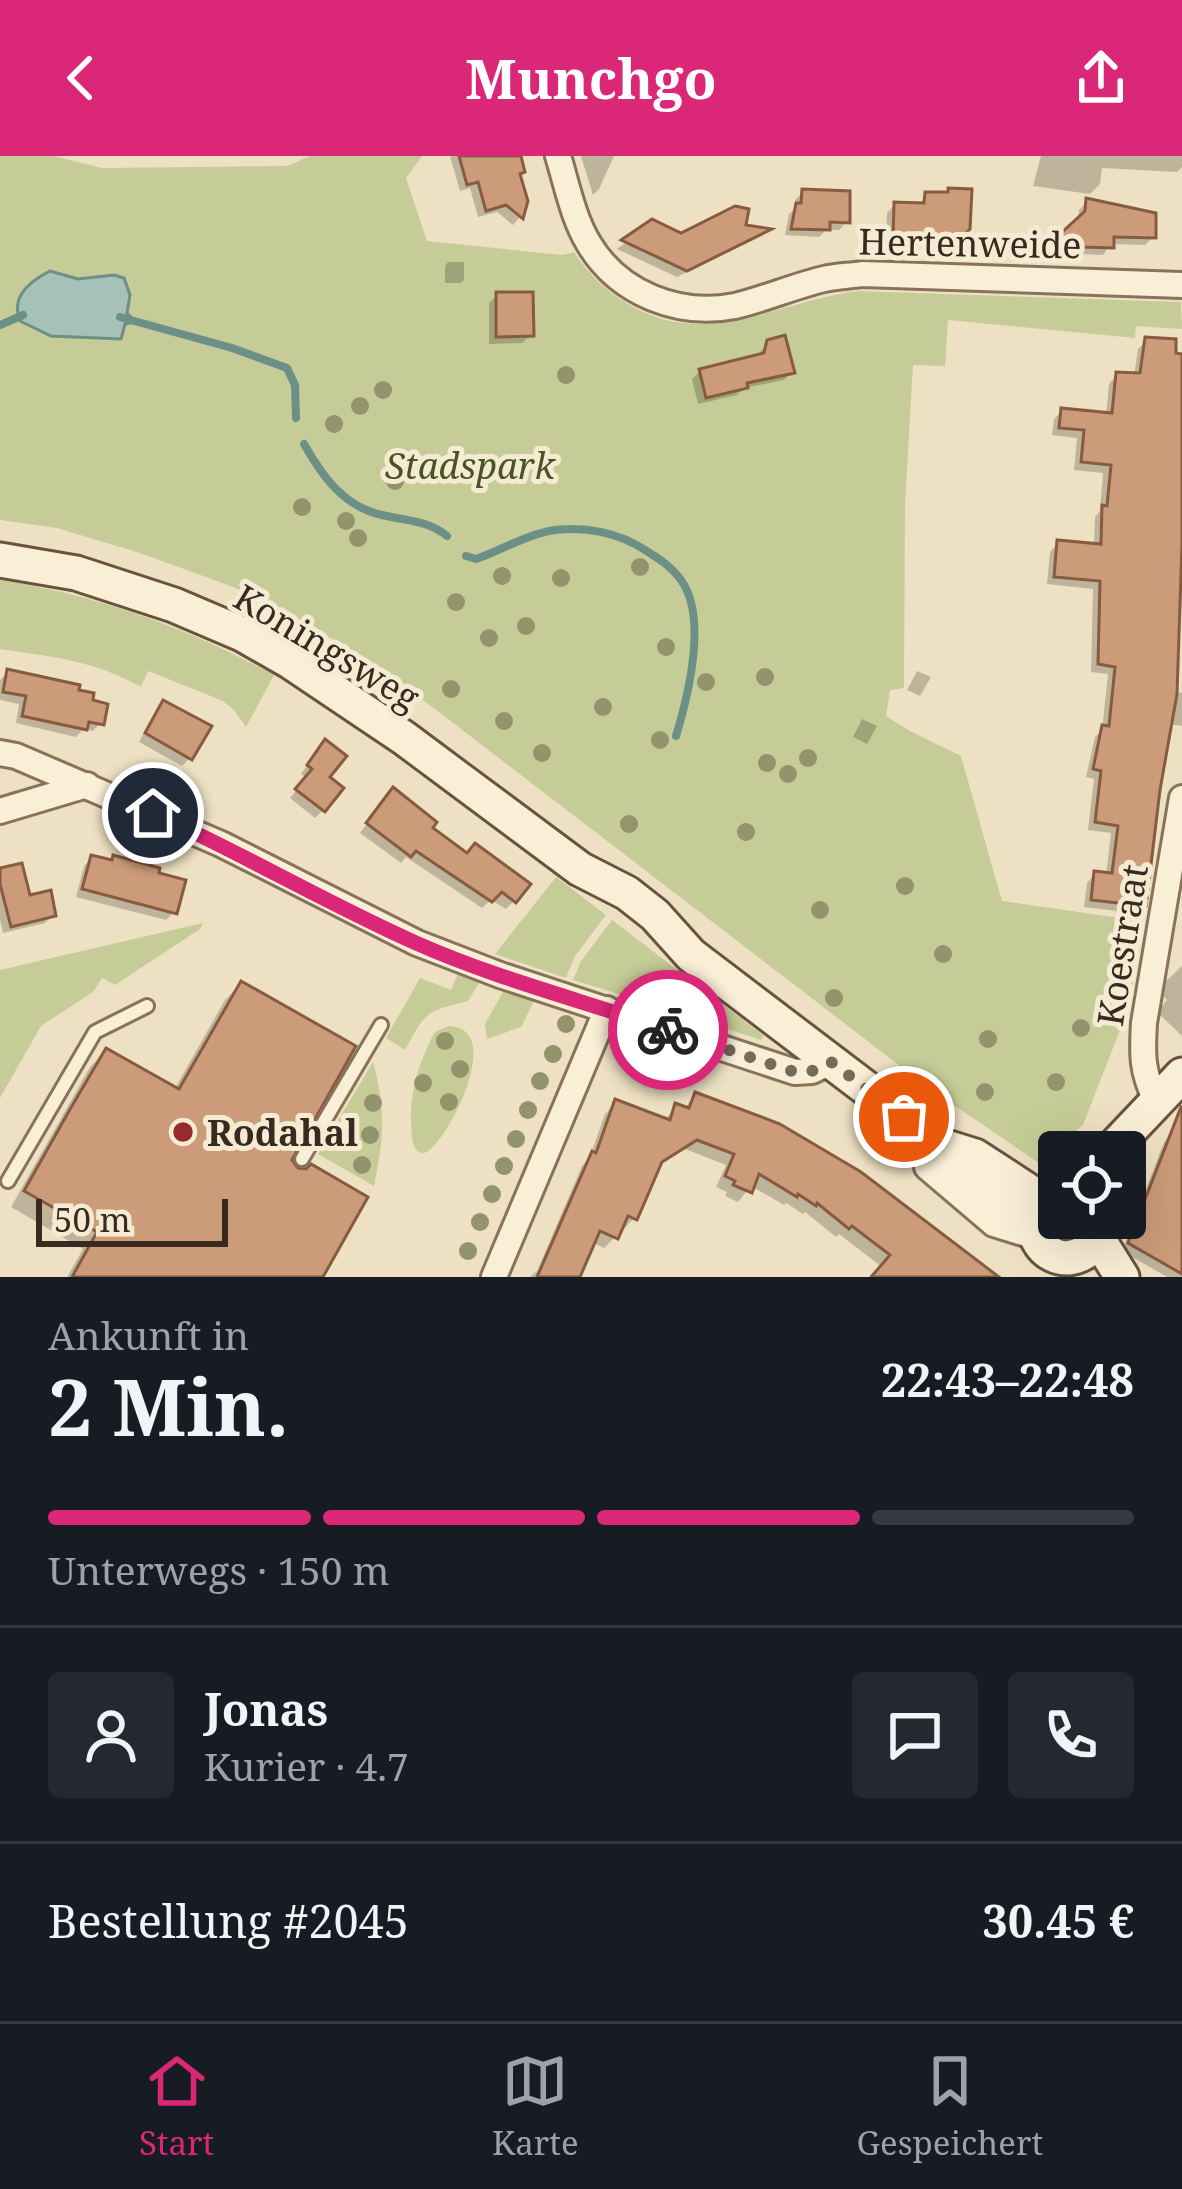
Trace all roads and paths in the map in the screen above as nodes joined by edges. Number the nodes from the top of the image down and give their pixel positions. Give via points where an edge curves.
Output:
1 (558, 156) edge
2 (1182, 285) edge
3 (0, 560) edge
4 (0, 753) edge
5 (87, 785) junction
6 (1182, 798) edge
7 (0, 811) edge
8 (147, 1006) dead end
9 (608, 1009) junction
10 (381, 1025) dead end
11 (831, 1062) junction
12 (1182, 1075) edge
13 (1156, 1101) junction
14 (1128, 1131) edge
15 (1141, 1131) edge
16 (302, 1159) dead end
17 (8, 1181) dead end
18 (1038, 1213) edge
19 (1047, 1239) edge
20 (1094, 1239) edge
21 (1104, 1239) edge
22 (1076, 1268) edge
23 (494, 1277) edge
24 (1122, 1277) edge

1 - 2 street, Hertenweide via 578,223 603,263 638,292 679,307 734,306 862,274
3 - 11 main road, Koningsweg via 76,573 242,634 349,699 580,869 627,893 691,955
4 - 5 street
5 - 7 street
5 - 9 street via 417,943
6 - 13 street, Koestraat via 1144,1024 1144,1077
8 - 17 lane via 95,1032
9 - 11 street via 795,1072
9 - 23 street
10 - 16 lane
11 - 18 main road, Koningsweg via 941,1145 965,1177
12 - 13 main road
13 - 14 main road
13 - 15 main road
19 - 22 main road, Koningsweg via 1049,1253
20 - 22 main road
21 - 24 main road

